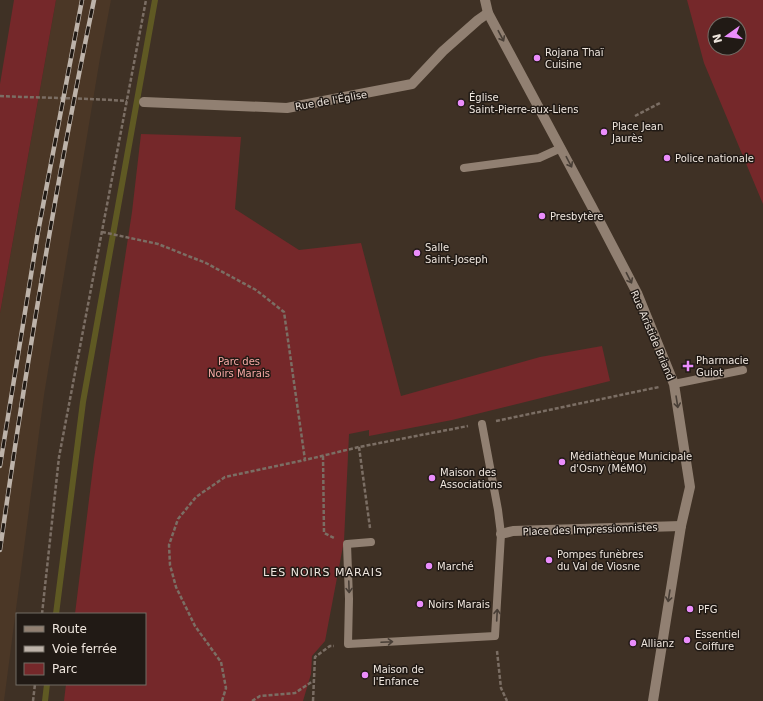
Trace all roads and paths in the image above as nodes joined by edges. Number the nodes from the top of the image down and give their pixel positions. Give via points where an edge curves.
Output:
1 (146, 0) edge
2 (485, 0) edge
3 (488, 13) junction
4 (0, 96) edge
5 (127, 101) junction
6 (144, 102) dead end
7 (660, 103) dead end
8 (635, 116) dead end
9 (561, 148) junction
10 (464, 168) dead end
11 (102, 232) junction
12 (743, 370) dead end
13 (674, 384) junction
14 (482, 424) junction
15 (360, 447) junction
16 (323, 456) junction
17 (306, 460) junction
18 (681, 526) junction
19 (501, 534) junction
20 (371, 542) joint
21 (347, 544) junction
22 (42, 613) edge
23 (495, 636) junction
24 (348, 644) junction
25 (313, 681) junction
26 (35, 685) edge
27 (33, 701) edge
28 (222, 701) edge
29 (252, 701) edge
30 (313, 701) edge
31 (506, 701) edge
32 (653, 701) edge

1 - 5 path
2 - 3 street, Rue Aristide Briand
3 - 6 street, Rue de l'Église via 443,51 412,84 287,108
3 -> 9 street, Rue Aristide Briand
4 - 5 path
5 - 11 path
7 - 8 path
9 - 10 lane via 539,158
9 -> 13 street, Rue Aristide Briand via 637,293
11 - 17 path via 158,244 206,263 256,290 284,312
11 - 22 path via 58,456
12 - 13 lane
13 - 14 path
13 -> 18 street, Rue Aristide Briand via 690,487
14 - 15 path
14 - 19 lane
15 - 16 path
15 - 20 path
16 - 17 path
16 - 21 path via 324,532
17 - 28 path via 225,477 196,497 178,519 169,545 170,565 176,587 195,626 221,662 226,688
18 - 19 street, Place des Impressionnistes via 513,531
18 -> 32 street, Rue Aristide Briand
23 -> 19 lane
20 - 21 lane
21 -> 24 lane
24 -> 23 lane
23 - 31 path via 501,688
24 - 25 path via 330,646 315,656
25 - 29 path via 295,693 260,696
25 - 30 path
26 - 27 path

